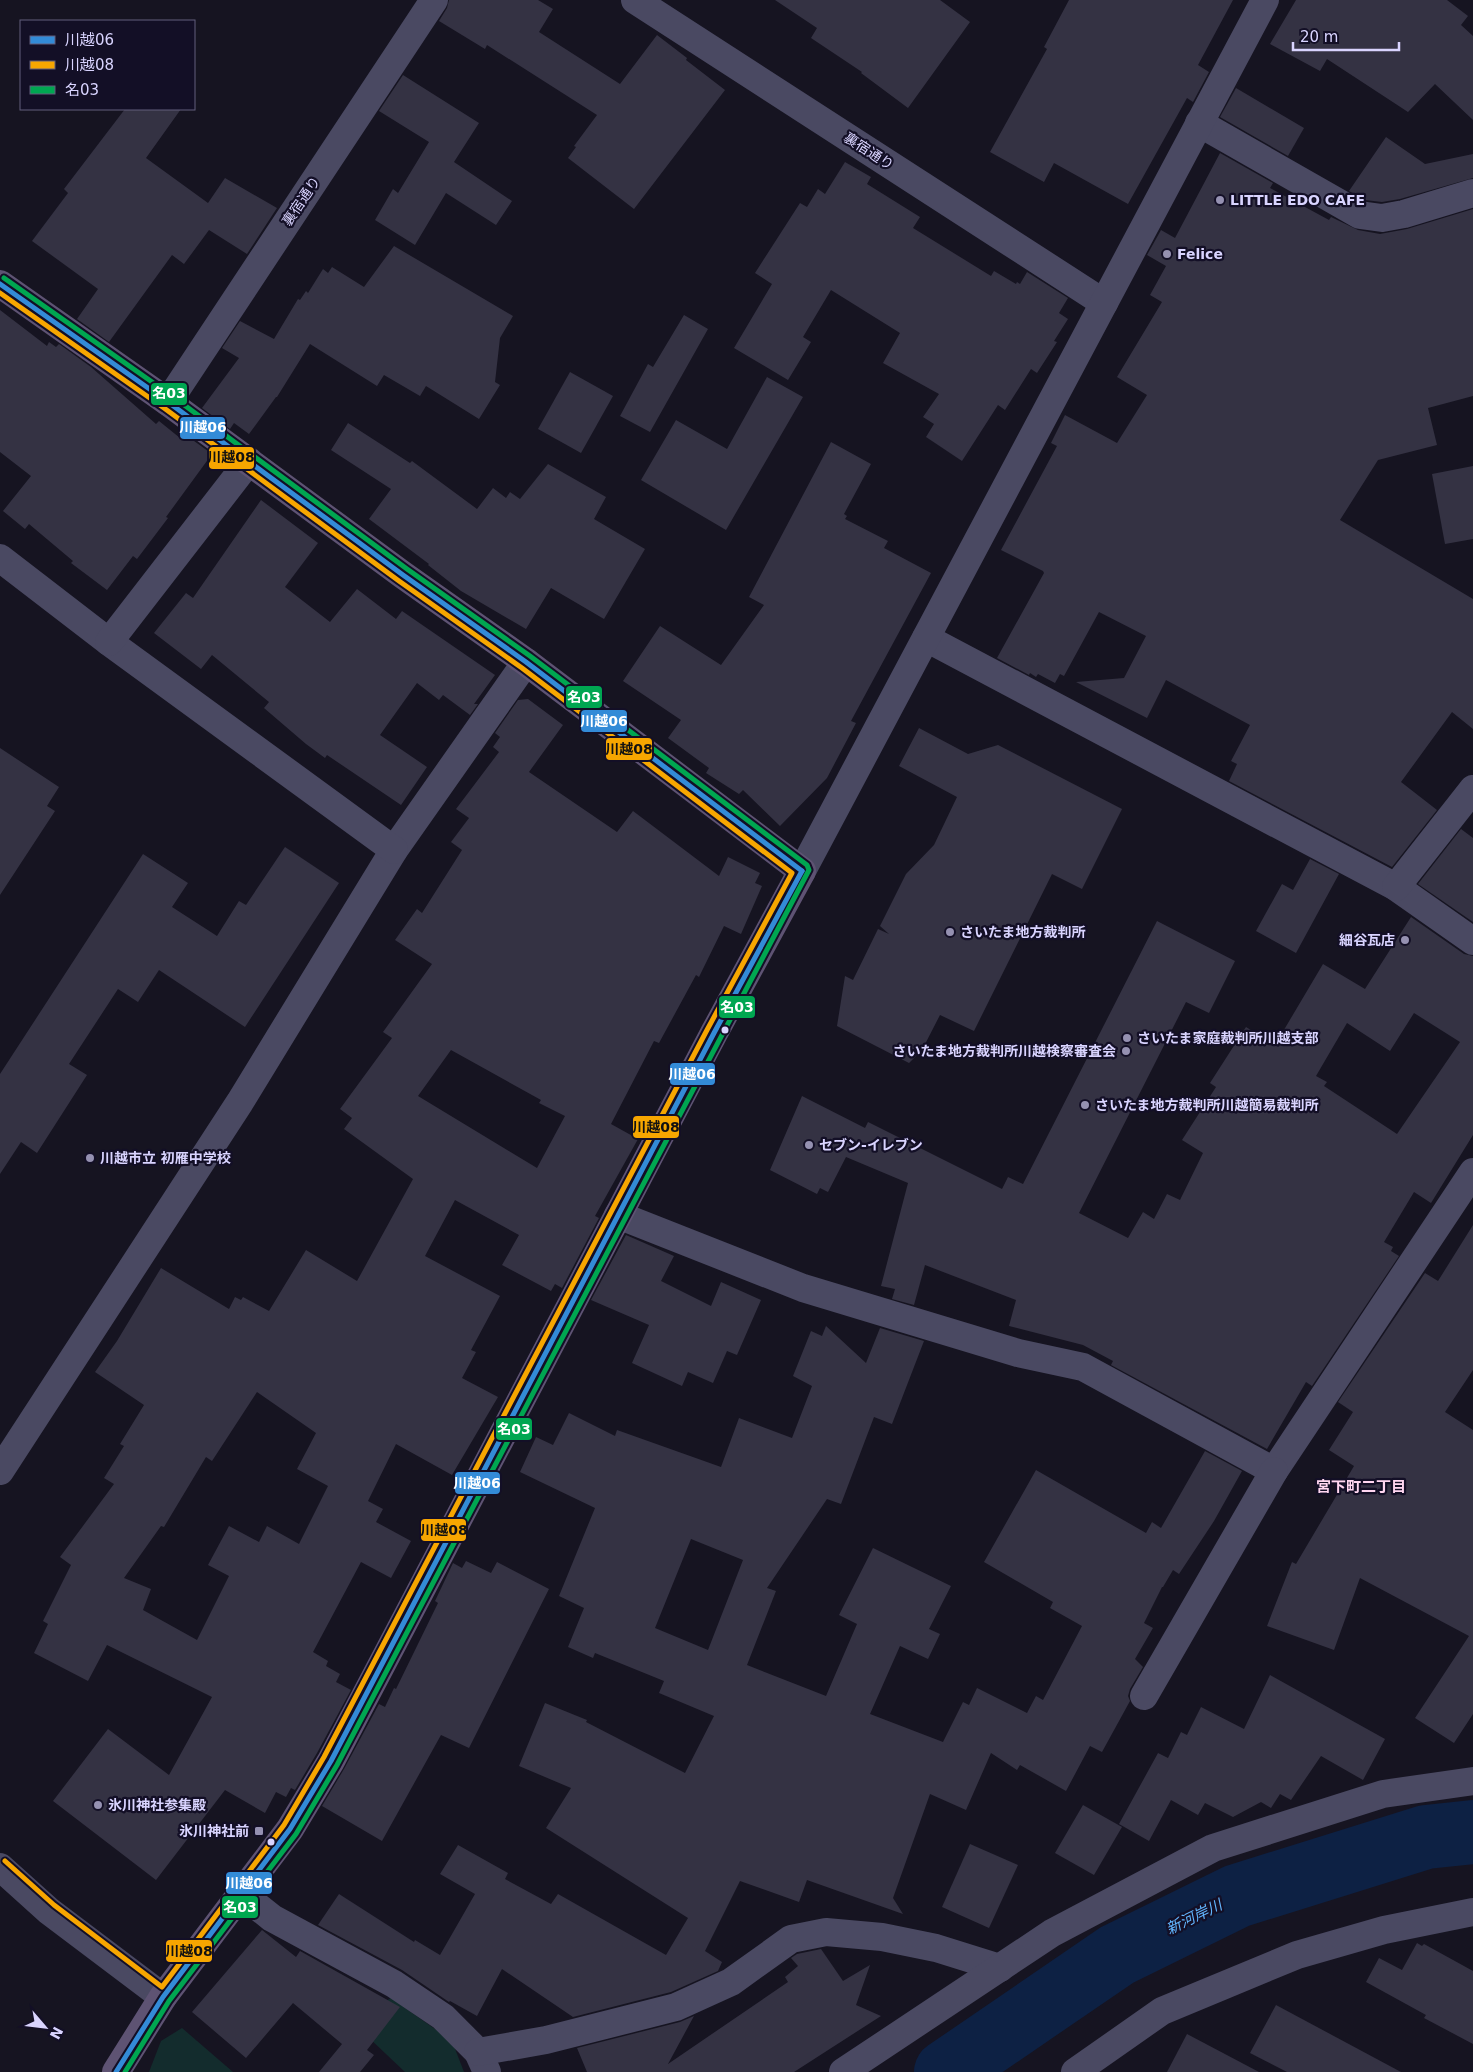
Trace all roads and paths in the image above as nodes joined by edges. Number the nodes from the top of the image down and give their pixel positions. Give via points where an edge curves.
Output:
1 (434, 0) edge
2 (634, 0) edge
3 (1265, 0) edge
4 (1199, 123) junction
5 (1473, 193) edge
6 (0, 284) edge
7 (1104, 303) junction
8 (168, 402) junction
9 (249, 461) junction
10 (0, 558) edge
11 (926, 638) junction
12 (109, 642) junction
13 (526, 662) junction
14 (1473, 789) edge
15 (394, 850) junction
16 (802, 871) junction
17 (1396, 888) junction
18 (1473, 941) edge
19 (1473, 1172) edge
20 (618, 1215) junction
21 (0, 1471) edge
22 (1274, 1471) junction
23 (1144, 1696) dead end
24 (1471, 1779) edge
25 (0, 1867) edge
26 (242, 1894) junction
27 (1473, 1912) edge
28 (1000, 1968) junction
29 (163, 1997) junction
30 (482, 2062) edge
31 (116, 2072) edge
32 (843, 2072) edge
33 (1075, 2072) edge

1 - 8 street, 裏宿通り
2 - 7 street, 裏宿通り
3 - 4 street
4 - 5 street via 1360,215 1382,218 1404,214
4 - 7 street
6 - 8 main road
7 - 11 street
8 - 9 main road
9 - 12 street
9 - 13 main road via 403,576
10 - 12 street
11 - 16 street
11 - 17 street
12 - 15 street
13 - 15 street
13 - 16 main road
14 - 17 street
15 - 21 street via 240,1102
16 - 20 main road
17 - 18 street
19 - 22 street
20 - 22 street via 803,1288 1018,1353 1083,1368
20 - 26 main road via 331,1761 290,1829
22 - 23 street
24 - 28 street via 1384,1794 1213,1848 1052,1933
25 - 29 street via 49,1911
26 - 29 main road
26 - 30 street via 272,1918 394,1984 443,2017
27 - 33 street via 1384,1930 1297,1955 1162,2010
28 - 30 street via 936,1948 882,1937 826,1932 791,1939 731,1982 676,2007 546,2040
28 - 32 street
29 - 31 main road

